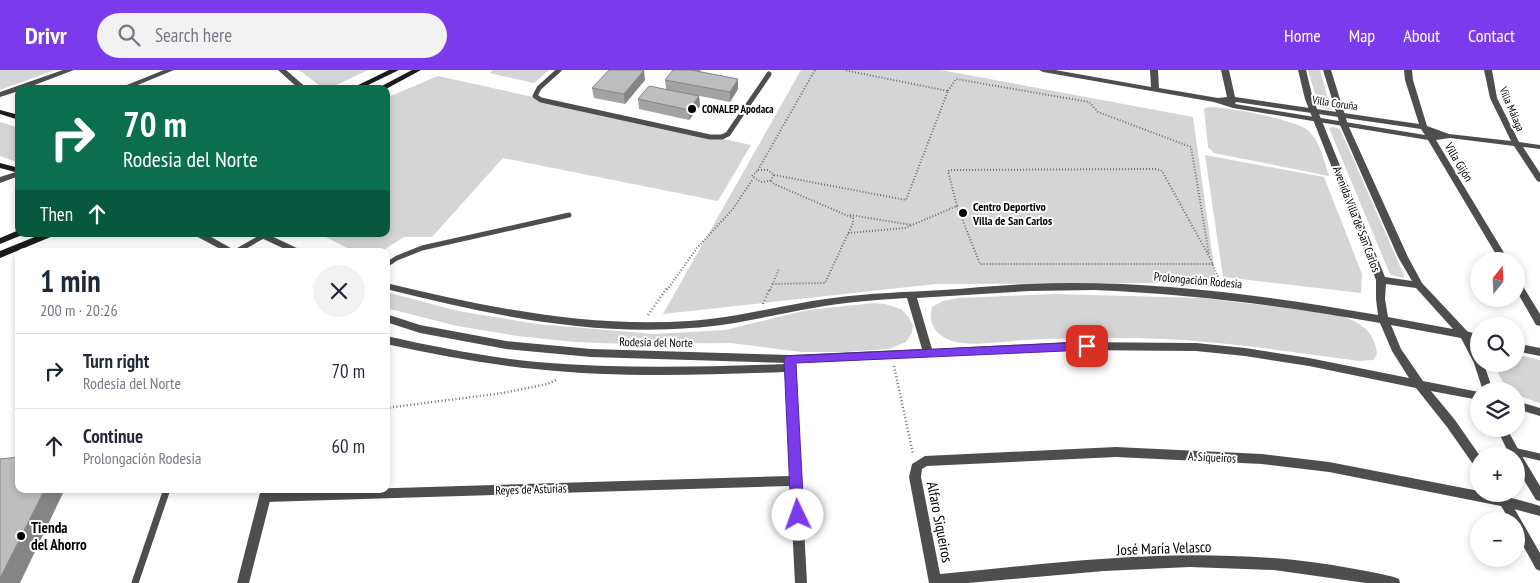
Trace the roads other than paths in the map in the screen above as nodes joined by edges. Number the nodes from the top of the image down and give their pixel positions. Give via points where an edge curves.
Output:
1 (70, 70) edge
2 (167, 70) edge
3 (282, 70) edge
4 (395, 70) edge
5 (417, 70) edge
6 (559, 70) edge
7 (1043, 70) edge
8 (1154, 70) edge
9 (1226, 70) edge
10 (1302, 70) edge
11 (1327, 70) edge
12 (1408, 70) edge
13 (1488, 70) edge
14 (1080, 73) edge
15 (769, 74) dead end
16 (28, 85) edge
17 (131, 85) edge
18 (299, 85) edge
19 (363, 85) edge
20 (388, 85) edge
21 (15, 90) edge
22 (1155, 90) junction
23 (0, 95) edge
24 (1232, 103) junction
25 (0, 112) edge
26 (1315, 116) junction
27 (15, 117) edge
28 (1343, 120) junction
29 (1424, 127) junction
30 (1450, 136) junction
31 (1430, 138) junction
32 (1515, 144) junction
33 (1540, 147) edge
34 (0, 165) edge
35 (15, 171) edge
36 (15, 174) edge
37 (1540, 179) edge
38 (0, 180) edge
39 (569, 215) dead end
40 (15, 235) edge
41 (43, 237) edge
42 (205, 237) edge
43 (259, 237) edge
44 (266, 237) edge
45 (0, 241) edge
46 (17, 248) edge
47 (225, 248) edge
48 (242, 248) edge
49 (290, 248) edge
50 (15, 249) edge
51 (1499, 252) edge
52 (0, 255) edge
53 (390, 262) edge
54 (1381, 280) junction
55 (1419, 285) junction
56 (390, 287) edge
57 (911, 294) junction
58 (1525, 297) edge
59 (390, 319) edge
60 (1384, 320) junction
61 (1540, 322) edge
62 (1464, 335) junction
63 (1470, 336) edge
64 (390, 341) edge
65 (1470, 346) edge
66 (1525, 349) edge
67 (1540, 352) edge
68 (928, 353) junction
69 (790, 364) junction
70 (1416, 382) junction
71 (1470, 394) edge
72 (1525, 408) edge
73 (1540, 412) edge
74 (1470, 451) edge
75 (1525, 456) edge
76 (1540, 457) edge
77 (916, 467) joint
78 (1525, 471) edge
79 (796, 481) junction
80 (390, 490) edge
81 (1470, 492) edge
82 (165, 493) edge
83 (266, 493) edge
84 (1540, 496) edge
85 (1514, 502) edge
86 (1540, 511) edge
87 (1525, 538) edge
88 (1540, 565) edge
89 (935, 581) edge
90 (135, 583) edge
91 (243, 583) edge
92 (801, 583) edge
93 (1394, 583) edge

1 - 16 street
2 - 17 street
3 - 18 street
4 - 19 main road
5 - 20 main road
6 - 15 lane via 535,96 541,100 710,137 728,134
7 - 14 street, Villa Coruña
8 - 22 street
9 - 24 street
10 - 26 street, Avenida Villa de San Carlos
11 - 28 street, Avenida Villa de San Carlos
12 - 29 street, Villa Gijón
13 - 32 street, Villa Málaga via 1491,91
14 - 22 street, Villa Coruña
21 - 23 street
22 - 24 street, Villa Coruña
24 - 26 street, Villa Coruña
25 - 27 main road
26 - 28 street, Villa Coruña
26 - 54 street, Avenida Villa de San Carlos
28 - 29 street, Villa Coruña
28 - 31 street, Villa Coruña
28 - 55 street, Avenida Villa de San Carlos via 1403,257
29 - 30 street, Villa Coruña
29 - 31 street, Villa Gijón
30 - 31 street, Villa Coruña
30 - 32 street, Villa Coruña
31 - 51 street, Villa Gijón
32 - 33 street, Villa Coruña
32 - 37 street, Villa Málaga
34 - 35 main road
36 - 38 street
39 - 53 lane via 539,219 483,236 410,252
40 - 45 main road
41 - 46 main road
42 - 47 street
43 - 48 lane
44 - 49 street
50 - 52 main road
54 - 55 street
54 - 60 street, Avenida Villa de San Carlos
55 - 62 street, Avenida Villa de San Carlos
56 - 57 street, Rodesia del Norte via 509,314 640,326 698,324 793,306
57 - 60 street, Prolongación Rodesia via 1108,287 1227,296
57 - 68 street
58 - 61 street
59 - 69 street, Rodesia del Norte via 420,329 506,345
60 - 62 street, Prolongación Rodesia
60 - 70 street, Avenida Villa de San Carlos
62 - 63 street, Prolongación Rodesia
62 - 65 street, Avenida Villa de San Carlos
64 - 69 street via 497,363 578,370 685,372
66 - 67 street
68 - 69 street, Rodesia del Norte
68 - 70 street via 1069,346 1196,347 1309,362
69 - 79 street
70 - 71 street
70 - 74 street, Avenida Villa de San Carlos
72 - 73 street
75 - 76 lane
77 - 81 street, A. Siqueiros via 925,461 1116,452 1262,459 1329,467
77 - 89 street, Alfaro Siqueiros via 915,478
78 - 84 street
79 - 80 street, Reyes de Asturias
79 - 92 street
82 - 90 lane
83 - 91 street
85 - 86 street, A. Siqueiros
87 - 88 street
89 - 93 street, José María Velasco via 1141,563 1214,562 1273,564

